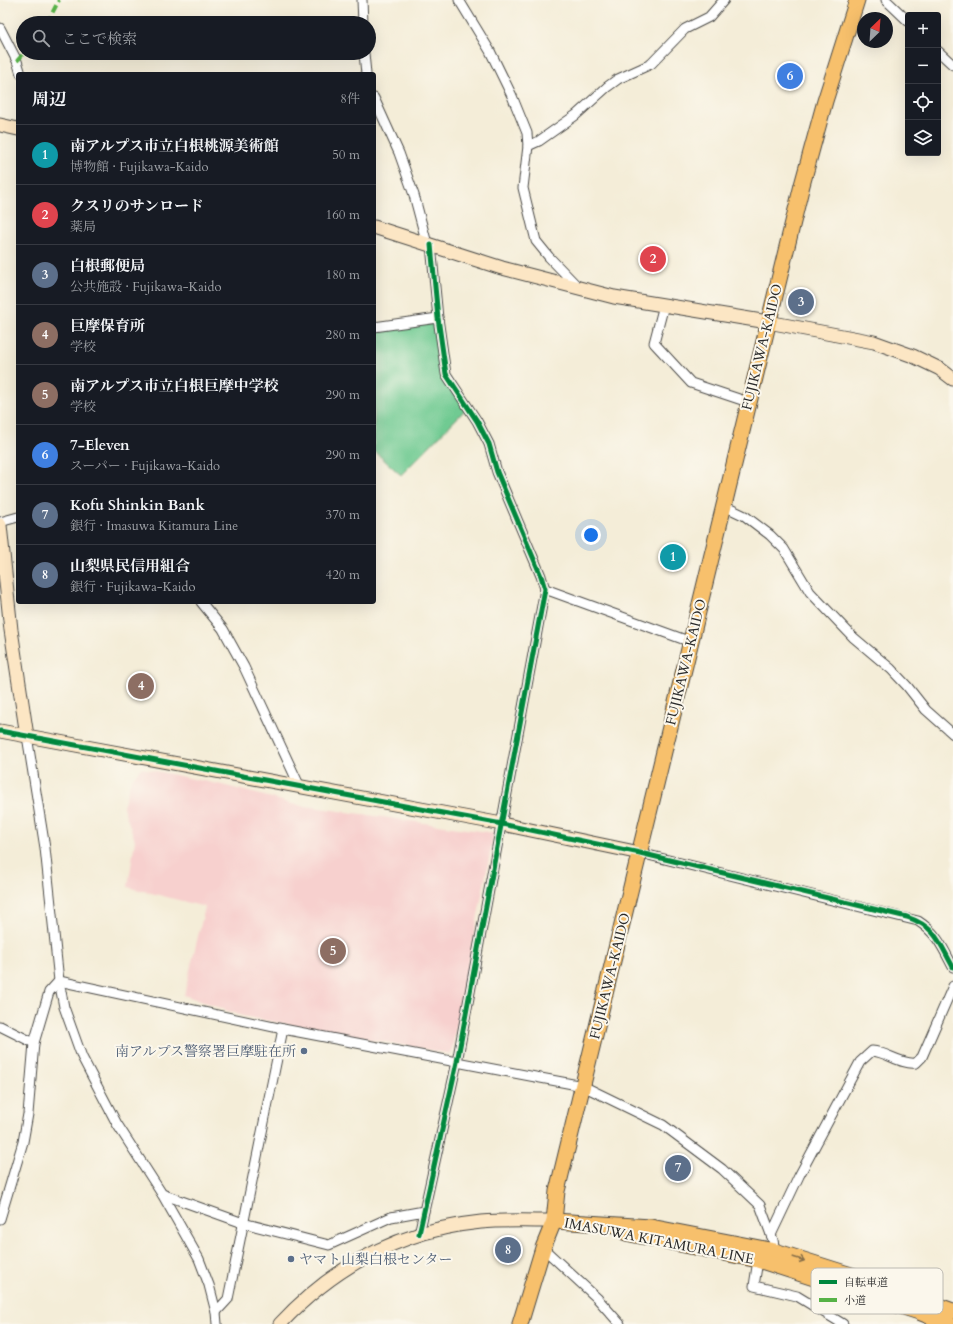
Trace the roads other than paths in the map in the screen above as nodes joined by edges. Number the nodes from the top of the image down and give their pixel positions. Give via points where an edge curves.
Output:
1 (362, 0) edge
2 (459, 0) edge
3 (724, 0) edge
4 (857, 0) edge
5 (886, 0) edge
6 (363, 16) edge
7 (905, 18) edge
8 (0, 28) edge
9 (941, 54) edge
10 (365, 60) edge
11 (953, 65) edge
12 (20, 72) edge
13 (366, 72) edge
14 (376, 102) edge
15 (0, 125) edge
16 (16, 129) edge
17 (528, 146) junction
18 (376, 228) edge
19 (429, 244) junction
20 (579, 288) junction
21 (664, 305) junction
22 (438, 318) junction
23 (768, 322) junction
24 (376, 327) edge
25 (953, 379) edge
26 (748, 402) junction
27 (724, 506) junction
28 (16, 518) edge
29 (0, 524) edge
30 (544, 590) junction
31 (203, 604) edge
32 (691, 642) junction
33 (0, 731) edge
34 (953, 734) edge
35 (27, 736) junction
36 (300, 787) junction
37 (502, 824) junction
38 (640, 852) junction
39 (953, 967) edge
40 (59, 981) junction
41 (953, 986) edge
42 (0, 1026) edge
43 (283, 1029) junction
44 (34, 1043) junction
45 (457, 1062) junction
46 (583, 1086) junction
47 (162, 1194) junction
48 (424, 1211) junction
49 (0, 1219) edge
50 (554, 1221) junction
51 (244, 1223) junction
52 (419, 1234) junction
53 (771, 1235) junction
54 (543, 1248) junction
55 (776, 1251) junction
56 (758, 1260) junction
57 (829, 1268) edge
58 (811, 1277) edge
59 (811, 1305) edge
60 (943, 1307) edge
61 (953, 1311) edge
62 (216, 1312) junction
63 (827, 1314) edge
64 (924, 1314) edge
65 (217, 1324) edge
66 (280, 1324) edge
67 (520, 1324) edge
68 (620, 1324) edge
69 (843, 1324) edge
70 (949, 1324) edge

1 - 6 street
2 - 17 street via 490,51 512,96 527,133
3 - 17 street via 709,17 685,28 652,64 618,79 576,115
4 - 23 main road, FUJIKAWA-KAIDO via 802,184
5 - 7 street
8 - 12 street
9 - 11 street
10 - 13 street
14 - 19 street via 399,153
15 - 16 street
17 - 20 street via 523,188 536,241
18 - 19 street
19 - 20 street via 502,268
19 - 22 street
20 - 21 street
21 - 23 street
21 - 26 street via 654,343 691,383
22 - 24 street
22 - 30 street via 446,374 489,444 497,472
23 - 25 street via 881,344 913,356
23 - 26 main road, FUJIKAWA-KAIDO
26 - 27 main road, FUJIKAWA-KAIDO
27 - 32 main road, FUJIKAWA-KAIDO
27 - 34 street via 745,516 770,535 784,549 810,592 852,637 891,669 926,710
28 - 29 street
29 - 35 street via 11,630
30 - 32 street
30 - 37 street
31 - 36 street via 223,629 244,667
32 - 38 main road, FUJIKAWA-KAIDO
33 - 35 street
35 - 36 street
35 - 40 street via 45,848
36 - 37 street
37 - 38 street
37 - 45 street
38 - 39 street via 918,921 929,927
38 - 46 main road, FUJIKAWA-KAIDO
40 - 43 street
40 - 44 street via 49,992
40 - 47 street via 64,1007 82,1057 117,1124
41 - 53 street via 922,1057 916,1063 910,1064 872,1051 860,1062 799,1176
42 - 44 street
43 - 45 street
43 - 51 street
44 - 49 street via 23,1142
45 - 46 street
45 - 48 street
46 - 50 main road, FUJIKAWA-KAIDO via 557,1191
46 - 53 street via 663,1125 722,1169 760,1204
47 - 51 street
47 - 62 street via 199,1259
48 - 51 street via 391,1217 329,1245
48 - 52 street
50 - 52 street via 481,1222
50 - 54 main road, FUJIKAWA-KAIDO
50 - 55 main road, IMASUWA KITAMURA LINE via 651,1227
50 - 56 main road, IMASUWA KITAMURA LINE
51 - 62 street via 228,1299
52 - 66 street via 374,1252 338,1272
53 - 55 street
54 - 67 main road, FUJIKAWA-KAIDO
54 - 68 street via 597,1298
55 -> 57 main road, IMASUWA KITAMURA LINE
56 - 58 main road, IMASUWA KITAMURA LINE
56 - 59 street via 754,1286 797,1296
60 -> 61 main road, IMASUWA KITAMURA LINE
62 - 65 street
63 - 69 street
64 - 70 main road, IMASUWA KITAMURA LINE

